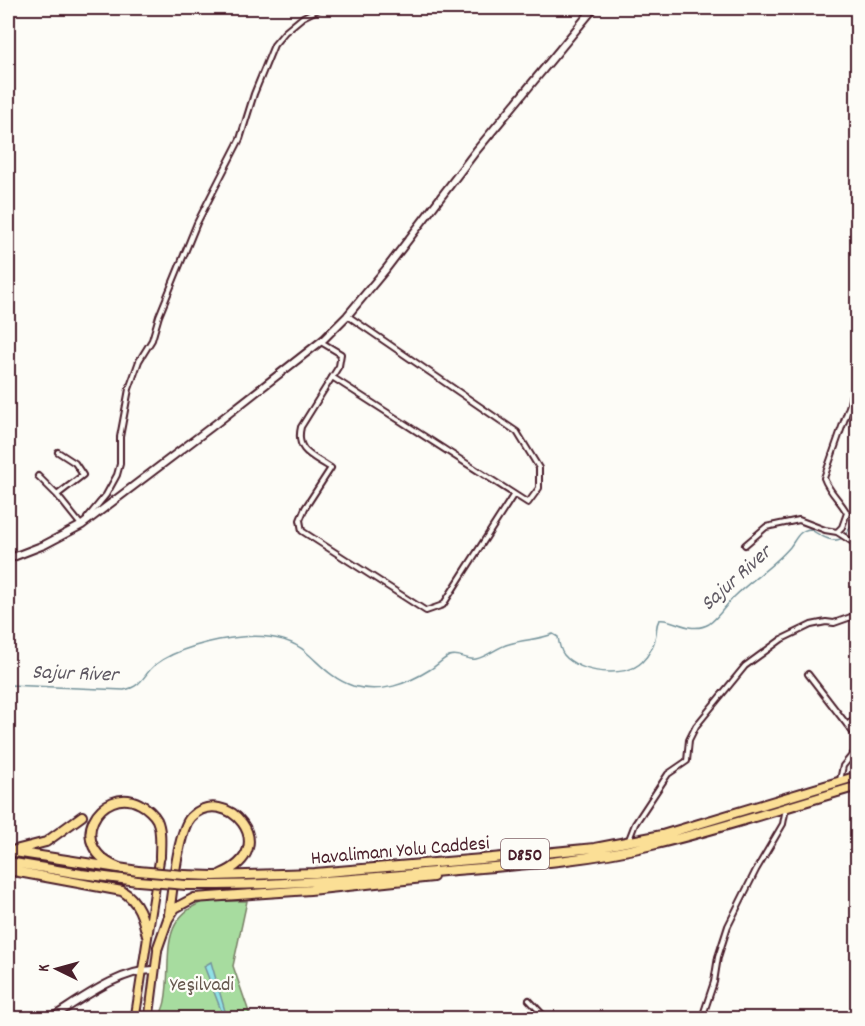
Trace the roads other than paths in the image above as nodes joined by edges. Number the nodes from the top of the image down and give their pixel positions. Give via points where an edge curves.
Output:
1 (321, 8) edge
2 (594, 8) edge
3 (347, 315) junction
4 (320, 342) junction
5 (858, 363) edge
6 (332, 377) junction
7 (58, 452) dead end
8 (38, 476) dead end
9 (514, 494) junction
10 (57, 495) junction
11 (83, 524) junction
12 (838, 533) junction
13 (858, 543) edge
14 (745, 545) dead end
15 (8, 559) edge
16 (858, 613) edge
17 (808, 674) dead end
18 (858, 716) edge
19 (847, 725) junction
20 (858, 740) edge
21 (858, 748) edge
22 (858, 776) edge
23 (840, 781) junction
24 (858, 786) edge
25 (787, 808) junction
26 (82, 816) dead end
27 (628, 842) junction
28 (9, 851) edge
29 (160, 857) joint
30 (8, 862) edge
31 (122, 869) junction
32 (8, 870) edge
33 (460, 871) junction
34 (214, 876) junction
35 (168, 919) junction
36 (147, 936) junction
37 (158, 947) joint
38 (142, 970) junction
39 (155, 970) junction
40 (528, 1000) dead end
41 (51, 1018) edge
42 (135, 1018) edge
43 (149, 1018) edge
44 (546, 1018) edge
45 (702, 1018) edge

1 - 11 street via 285,32 274,45 240,139 197,223 152,340 139,361 129,389 117,475
2 - 3 street
3 - 4 street
3 - 9 street via 518,432 538,468 539,488 528,503
4 - 6 street via 341,354
4 - 11 street
5 - 12 street via 850,404 824,478 828,490 847,513
6 - 9 street
6 - 9 street via 298,437 305,450 331,468 300,520 303,531 312,538 426,611 443,605
7 - 10 street via 75,463 83,475
8 - 10 street
10 - 11 street
11 - 15 street
12 - 13 street
12 - 14 street via 799,519 766,527
16 - 27 street via 834,623 811,625 782,639 746,666 696,726 689,740 687,761 668,774 635,824
17 - 19 street
18 - 19 street
19 - 20 street
21 - 23 street via 843,766
22 - 23 highway, Havalimanı Yolu Caddesi / D850
23 - 27 highway, Havalimanı Yolu Caddesi / D850
24 - 25 highway, Havalimanı Yolu Caddesi / D850
25 - 33 highway, Havalimanı Yolu Caddesi / D850 via 651,845
25 - 45 street via 783,824 728,926
26 - 28 highway via 46,842
27 - 34 highway, Havalimanı Yolu Caddesi / D850 via 315,873
28 - 31 highway, Havalimanı Yolu Caddesi / D850
29 - 31 highway via 157,820 147,808 126,800 111,803 97,813 91,839 107,864
29 - 36 main road
30 - 33 highway, Havalimanı Yolu Caddesi / D850, bridge via 186,885 241,886
31 - 34 highway, Havalimanı Yolu Caddesi / D850, bridge
32 - 36 highway via 122,891 140,911
33 - 35 highway via 365,885 194,898 175,908
34 - 35 highway via 242,860 249,841 240,818 215,808 190,817 182,835
35 - 37 highway
36 - 38 main road
37 - 39 main road
38 - 39 street
38 - 41 street via 109,983
38 - 42 main road
39 - 43 main road
40 - 44 street

